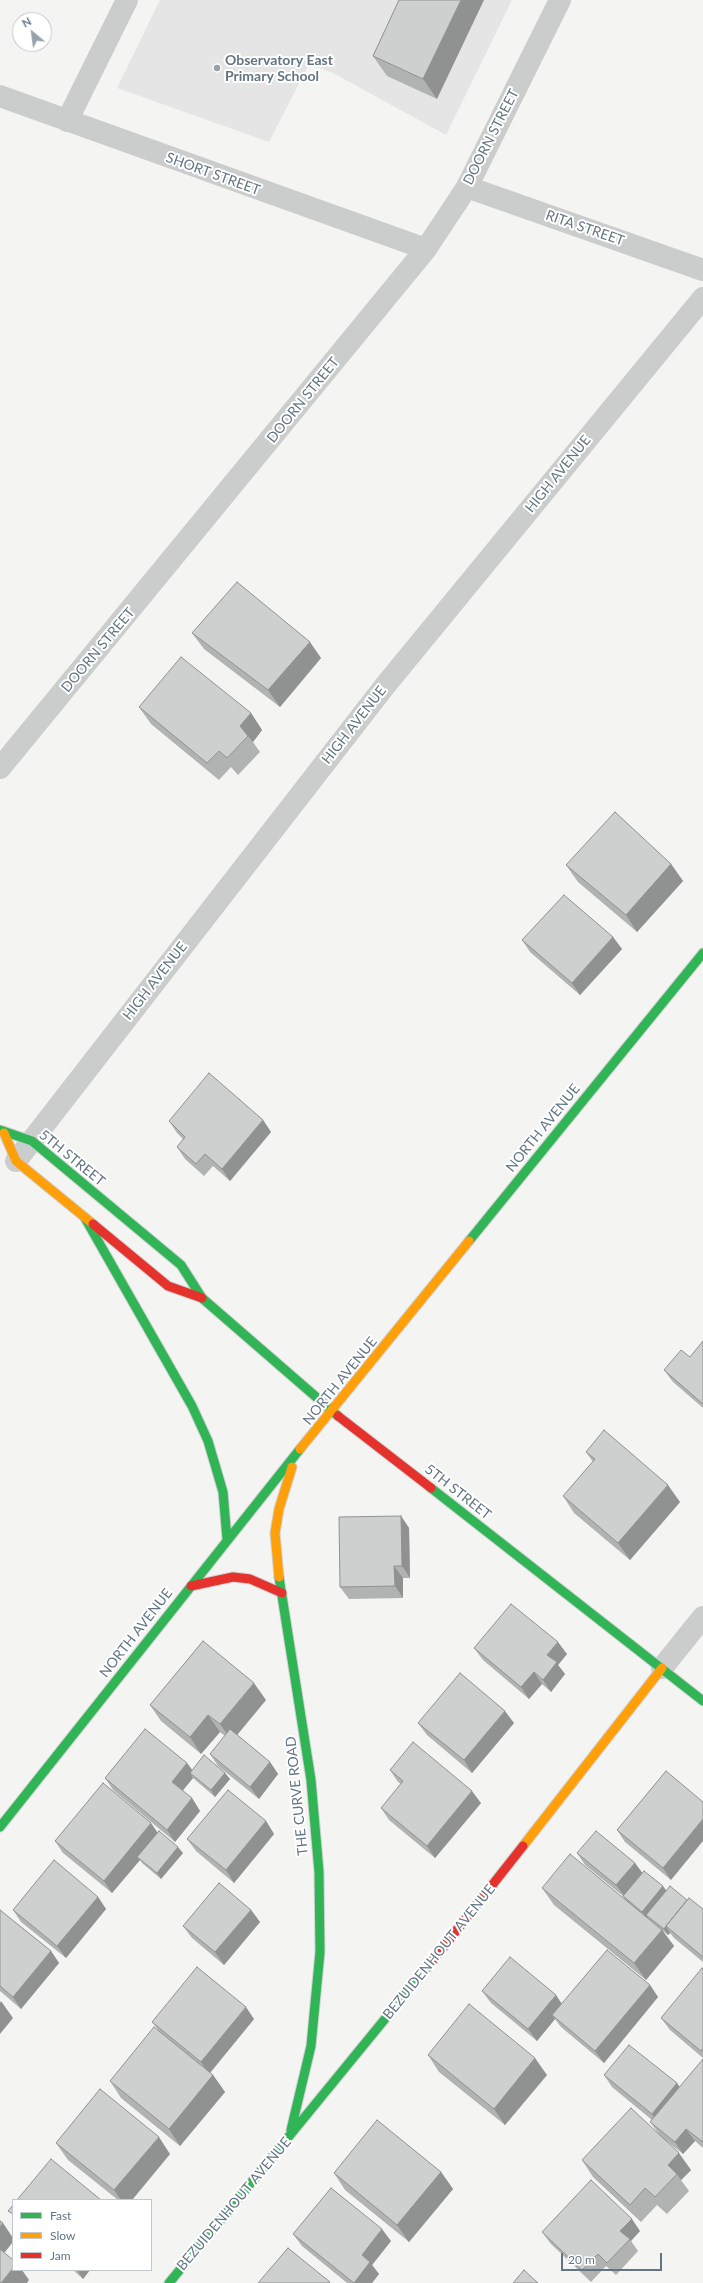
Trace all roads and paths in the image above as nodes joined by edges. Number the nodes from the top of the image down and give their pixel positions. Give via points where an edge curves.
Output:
1 (127, 0) edge
2 (560, 0) edge
3 (0, 96) edge
4 (67, 121) junction
5 (467, 187) junction
6 (426, 249) junction
7 (703, 270) edge
8 (703, 298) edge
9 (0, 768) edge
10 (703, 953) edge
11 (2, 1131) edge
12 (32, 1141) junction
13 (16, 1161) junction
14 (85, 1218) junction
15 (202, 1298) junction
16 (333, 1412) junction
17 (296, 1456) junction
18 (227, 1539) junction
19 (191, 1586) junction
20 (282, 1593) junction
21 (703, 1617) edge
22 (662, 1668) junction
23 (703, 1701) edge
24 (0, 1827) edge
25 (290, 2136) junction
26 (169, 2283) edge

1 - 4 street
2 - 5 street, DOORN STREET
3 - 4 street, SHORT STREET
4 - 6 street, SHORT STREET
5 - 6 street, DOORN STREET
5 - 7 street, RITA STREET
6 - 9 street, DOORN STREET
8 - 12 street, HIGH AVENUE via 384,687
10 - 16 street, NORTH AVENUE
11 - 12 street, 5TH STREET
11 - 13 street, 5TH STREET
12 - 13 street, HIGH AVENUE
12 - 15 street, 5TH STREET via 181,1265
13 - 14 street, 5TH STREET
14 - 15 street, 5TH STREET via 168,1286
14 - 18 street via 192,1406 208,1440 223,1492
15 - 16 street, 5TH STREET
16 - 17 street, NORTH AVENUE
16 - 22 street, 5TH STREET
17 - 18 street, NORTH AVENUE
17 - 20 street, THE CURVE ROAD via 279,1509 275,1533
18 - 19 street, NORTH AVENUE
19 - 20 street via 233,1577 250,1579
19 - 24 street, NORTH AVENUE
20 - 25 street, THE CURVE ROAD via 312,1780 319,1872 320,1952 311,2046
21 - 22 street, BEZUIDENHOUT AVENUE
22 - 23 street, 5TH STREET
22 - 25 street, BEZUIDENHOUT AVENUE via 457,1930
25 - 26 street, BEZUIDENHOUT AVENUE

